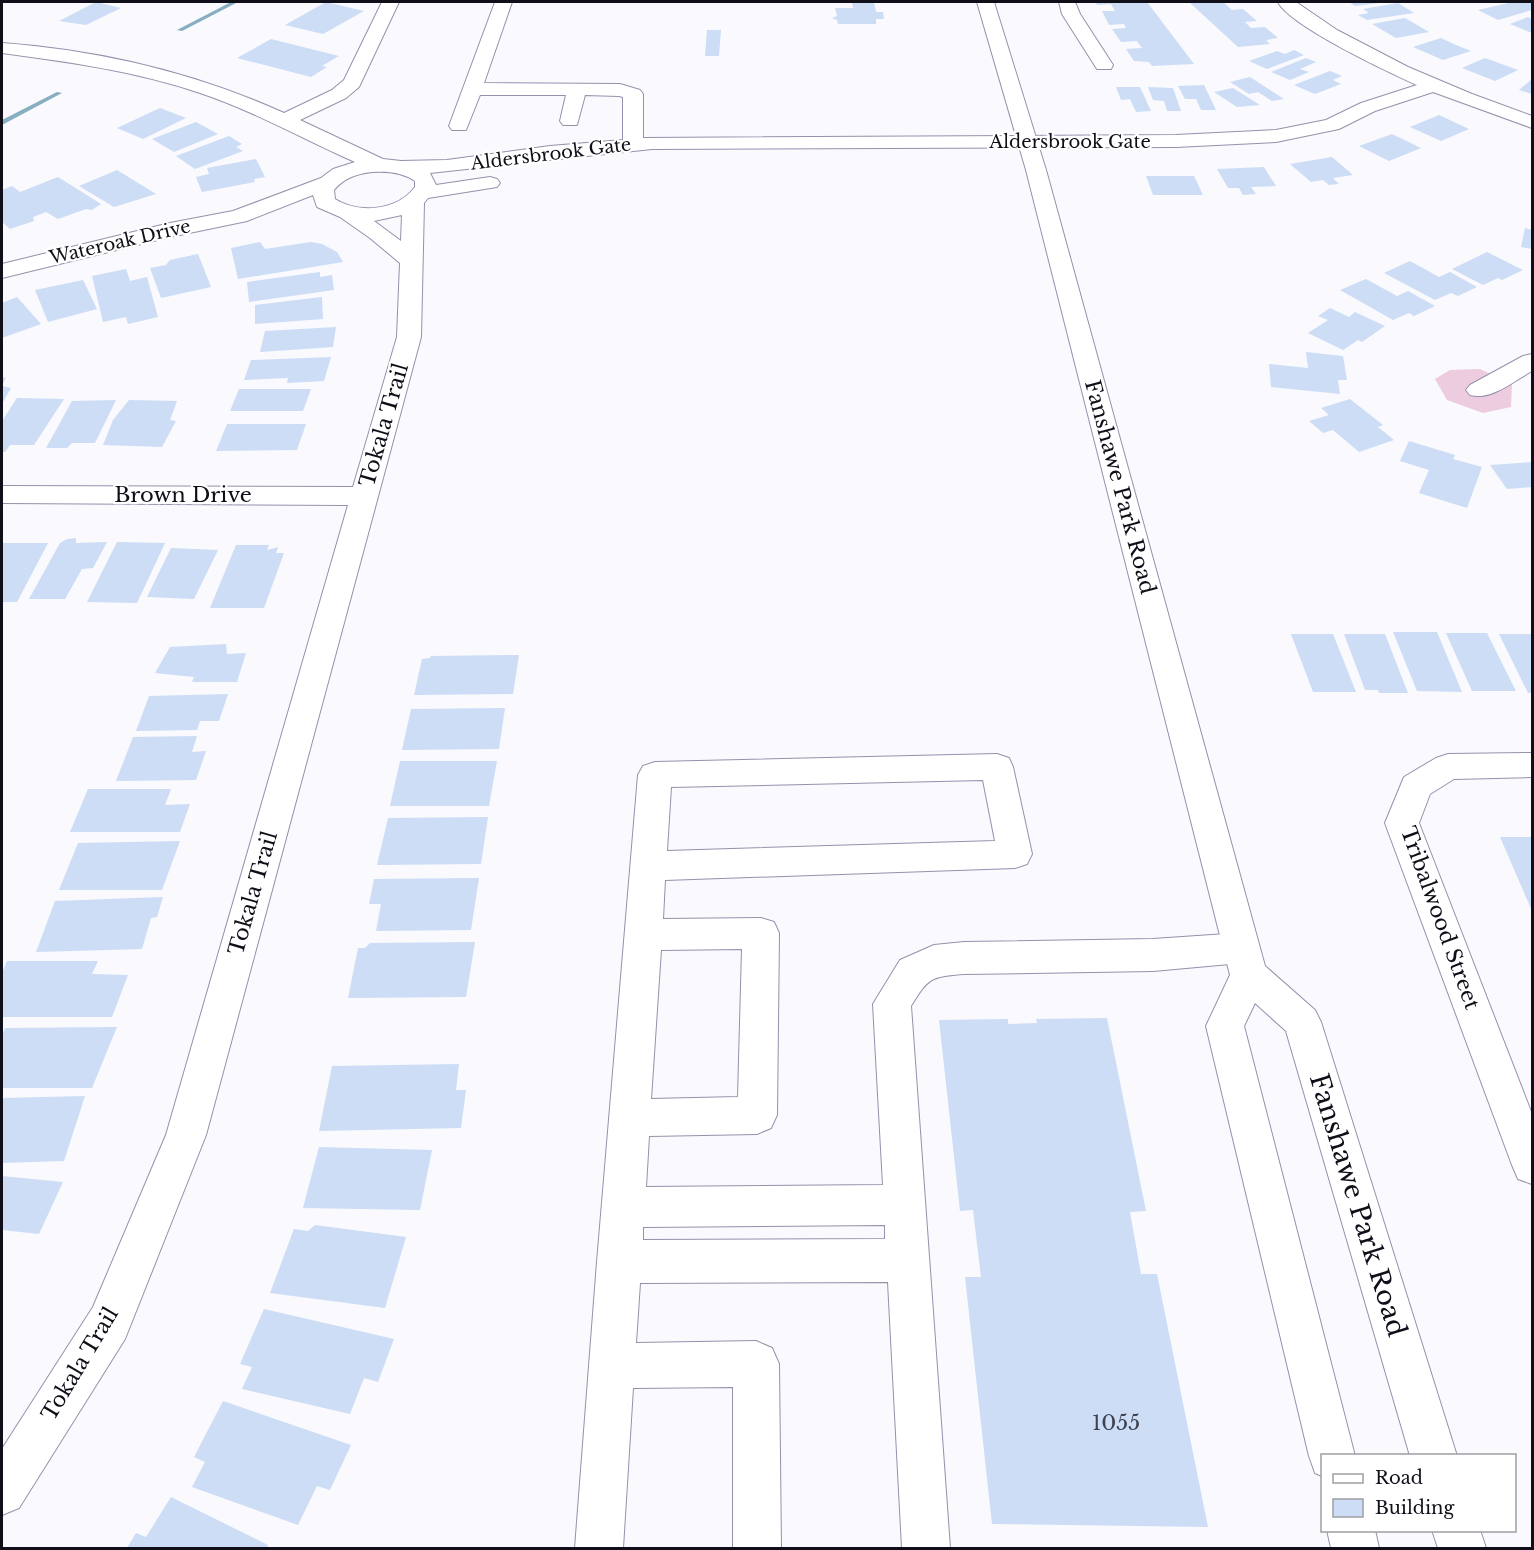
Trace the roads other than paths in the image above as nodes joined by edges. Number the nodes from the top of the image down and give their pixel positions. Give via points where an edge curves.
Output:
1 (390, 2) edge
2 (503, 2) edge
3 (985, 2) edge
4 (1067, 2) edge
5 (1286, 2) edge
6 (2, 48) edge
7 (1104, 65) dead end
8 (1433, 86) junction
9 (473, 89) junction
10 (577, 90) junction
11 (285, 120) junction
12 (570, 121) dead end
13 (1533, 122) edge
14 (459, 126) dead end
15 (319, 139) junction
16 (1028, 142) junction
17 (633, 144) junction
18 (698, 145) junction
19 (380, 165) junction
20 (403, 167) junction
21 (561, 171) dead end
22 (504, 180) dead end
23 (329, 181) junction
24 (418, 198) junction
25 (344, 212) junction
26 (240, 216) junction
27 (411, 261) junction
28 (2, 271) edge
29 (1533, 361) edge
30 (1479, 390) dead end
31 (2, 494) edge
32 (364, 496) junction
33 (1533, 765) edge
34 (649, 866) junction
35 (644, 935) junction
36 (1245, 961) junction
37 (630, 1118) junction
38 (1533, 1165) edge
39 (905, 1204) junction
40 (624, 1207) junction
41 (908, 1260) junction
42 (618, 1262) junction
43 (612, 1366) junction
44 (1332, 1454) edge
45 (1434, 1454) edge
46 (2, 1491) edge
47 (1351, 1532) edge
48 (1457, 1532) edge
49 (599, 1548) edge
50 (758, 1548) edge
51 (926, 1548) edge
52 (1355, 1548) edge
53 (1462, 1548) edge

1 - 11 street via 352,83 339,94
2 - 9 street
3 - 16 street, Fanshawe Park Road
4 - 7 street
5 - 8 street via 1339,39
6 - 11 street via 95,61 164,76
8 - 13 street
8 - 16 street, Aldersbrook Gate via 1368,107 1332,125 1276,136
9 - 10 street
9 - 14 street
10 - 12 street
10 - 17 street via 620,90 633,94
11 - 15 street
15 - 19 street
15 - 23 street
16 - 18 street, Aldersbrook Gate
16 - 36 street, Fanshawe Park Road
17 - 18 street, Aldersbrook Gate
17 - 20 street, Aldersbrook Gate via 447,166
18 - 21 street, Aldersbrook Gate
19 - 20 street, Aldersbrook Gate
19 - 23 street, Wateroak Drive via 354,169
20 - 24 street via 423,178 425,185
22 - 24 street, Aldersbrook Gate
23 - 25 street via 322,190 325,202
23 - 26 street, Wateroak Drive
24 - 25 street, Aldersbrook Gate via 383,213
24 - 27 street, Tokala Trail
25 - 26 street, Wateroak Drive
25 - 27 street via 378,232
26 - 28 street, Wateroak Drive
27 - 32 street, Tokala Trail via 409,337
29 - 30 street
31 - 32 street, Brown Drive
32 - 46 street, Tokala Trail via 186,1135 109,1323
33 - 38 street, Tribalwood Street via 1448,767 1416,786 1402,823
34 - 34 street via 655,775 998,767 1015,854
34 - 35 street
35 - 37 street
35 - 37 street via 761,933 757,1114
36 - 39 street via 1153,955 964,958 934,962 914,971 891,1004
36 - 44 street via 1225,1026
36 - 45 street, Fanshawe Park Road via 1302,1022
37 - 40 street
39 - 40 street
39 - 41 street
40 - 42 street
41 - 42 street
41 - 51 street
42 - 43 street
43 - 49 street
43 - 50 street via 756,1364
47 - 52 street
48 - 53 street

